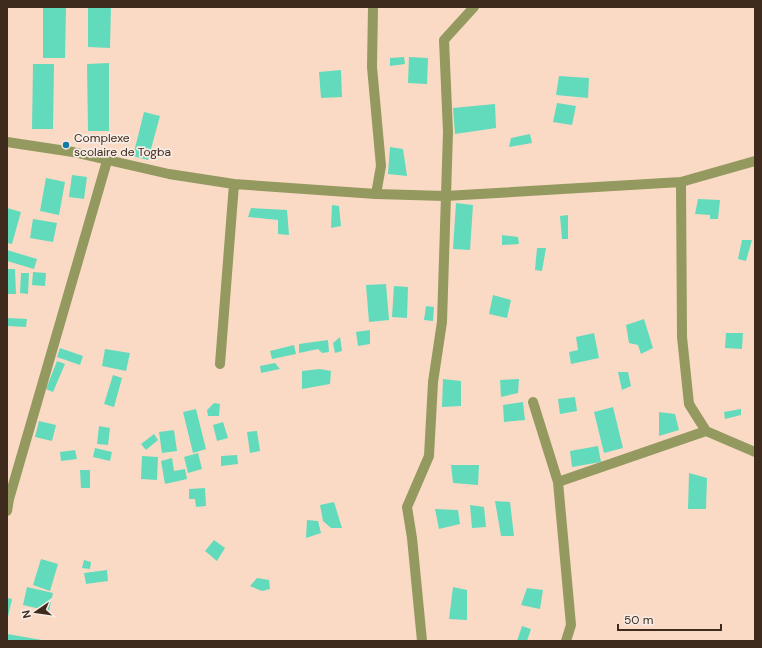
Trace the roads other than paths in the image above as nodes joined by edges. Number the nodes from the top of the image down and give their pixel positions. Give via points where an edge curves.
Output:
1 (373, 7) edge
2 (474, 7) edge
3 (7, 142) edge
4 (107, 161) junction
5 (755, 161) edge
6 (681, 182) junction
7 (234, 184) junction
8 (376, 194) junction
9 (445, 196) junction
10 (220, 364) dead end
11 (533, 402) dead end
12 (706, 431) junction
13 (755, 452) edge
14 (558, 482) junction
15 (8, 498) edge
16 (7, 511) edge
17 (422, 641) edge
18 (566, 641) edge

1 - 8 street via 372,67 381,166
2 - 9 street via 444,40 448,132
3 - 4 street via 73,152
4 - 7 street
4 - 15 street
5 - 6 street
6 - 9 street
6 - 12 street via 682,337 685,370 689,404
7 - 8 street
7 - 10 street
8 - 9 street
9 - 17 street via 442,322 433,382 429,456 407,507
11 - 14 street
12 - 13 street
12 - 14 street
14 - 18 street via 571,625
15 - 16 street

